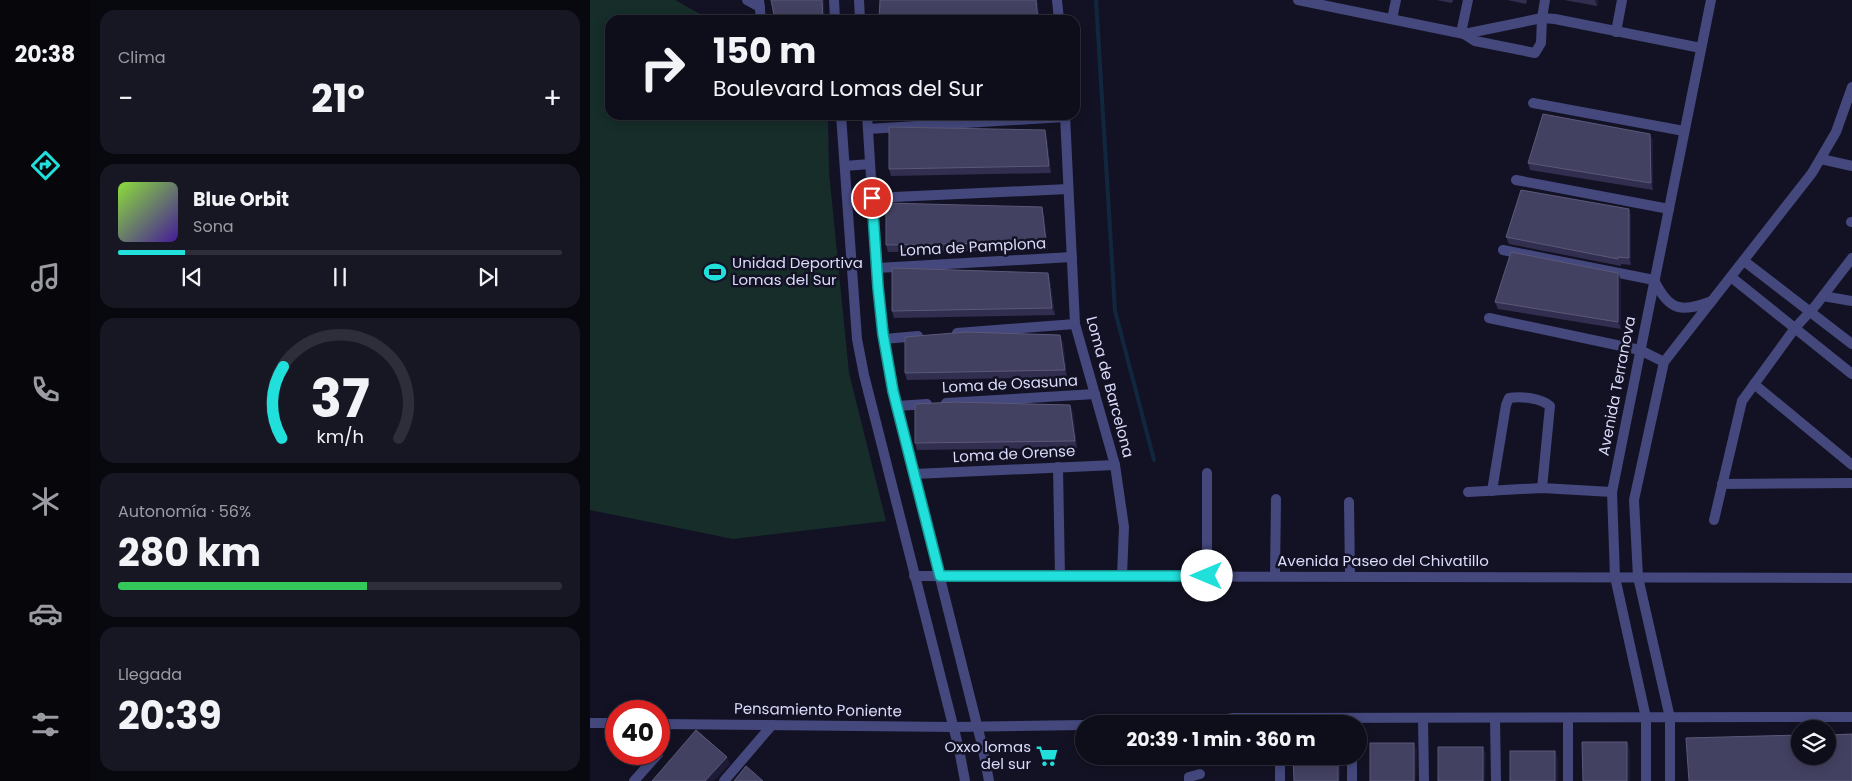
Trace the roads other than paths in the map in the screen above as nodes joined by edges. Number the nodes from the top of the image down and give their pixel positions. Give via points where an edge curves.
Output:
1 (747, 0) edge
2 (834, 0) edge
3 (859, 0) edge
4 (1057, 0) edge
5 (1298, 0) edge
6 (1396, 0) edge
7 (1468, 0) edge
8 (1545, 0) edge
9 (1622, 0) edge
10 (1711, 0) edge
11 (1323, 2) edge
12 (759, 4) edge
13 (835, 15) edge
14 (860, 15) edge
15 (1058, 15) edge
16 (1542, 18) junction
17 (1392, 19) junction
18 (1616, 32) junction
19 (1463, 34) junction
20 (1701, 48) junction
21 (1852, 89) edge
22 (1533, 103) dead end
23 (842, 120) edge
24 (867, 120) edge
25 (1004, 120) edge
26 (1065, 120) edge
27 (868, 129) junction
28 (1684, 131) junction
29 (1821, 159) junction
30 (870, 164) junction
31 (845, 166) junction
32 (1852, 166) edge
33 (1516, 180) dead end
34 (1068, 189) junction
35 (872, 198) junction
36 (1669, 208) junction
37 (1503, 250) dead end
38 (1072, 257) junction
39 (1852, 258) edge
40 (1744, 261) junction
41 (877, 268) junction
42 (1731, 277) junction
43 (1654, 280) junction
44 (1823, 296) junction
45 (1712, 301) junction
46 (1852, 301) edge
47 (1810, 312) junction
48 (1489, 318) dead end
49 (1075, 324) junction
50 (1795, 328) junction
51 (951, 334) edge
52 (932, 335) edge
53 (884, 339) junction
54 (1852, 344) edge
55 (1640, 350) junction
56 (1664, 362) junction
57 (1852, 374) edge
58 (1754, 384) junction
59 (1095, 394) junction
60 (897, 406) junction
61 (1115, 464) junction
62 (1852, 465) edge
63 (1058, 467) junction
64 (1207, 473) dead end
65 (914, 474) junction
66 (1852, 483) edge
67 (1722, 484) junction
68 (1542, 488) junction
69 (1492, 491) junction
70 (1468, 492) dead end
71 (1612, 492) junction
72 (1276, 499) dead end
73 (1349, 502) dead end
74 (1714, 520) dead end
75 (914, 576) junction
76 (940, 576) junction
77 (1060, 576) junction
78 (1122, 576) junction
79 (1207, 576) junction
80 (1275, 576) junction
81 (1350, 576) junction
82 (1615, 577) junction
83 (1638, 577) junction
84 (1852, 578) edge
85 (1852, 717) edge
86 (1424, 718) junction
87 (1495, 718) junction
88 (1568, 718) junction
89 (1646, 718) junction
90 (1670, 718) junction
91 (1367, 720) edge
92 (590, 723) edge
93 (605, 723) edge
94 (670, 724) edge
95 (772, 725) junction
96 (1075, 725) edge
97 (953, 727) junction
98 (978, 727) junction
99 (648, 765) edge
100 (1280, 765) edge
101 (1352, 765) edge
102 (1200, 774) dead end
103 (634, 781) edge
104 (724, 781) edge
105 (965, 781) edge
106 (990, 781) edge
107 (1189, 781) edge
108 (1280, 781) edge
109 (1352, 781) edge
110 (1424, 781) edge
111 (1496, 781) edge
112 (1568, 781) edge
113 (1646, 781) edge
114 (1670, 781) edge

1 - 12 street
2 - 13 street
3 - 14 street
4 - 15 street
5 - 11 street
6 - 17 street
7 - 19 street
8 - 16 street
9 - 18 street
10 - 20 street, Avenida Terranova
11 - 17 street
16 - 18 street
16 - 19 street
16 - 19 street via 1541,43 1535,53 1475,41
17 - 19 street
18 - 20 street
20 - 28 street, Avenida Terranova
21 - 29 street via 1836,132
22 - 28 street
23 - 31 street
24 - 27 street
25 - 27 street
26 - 34 street, Loma de Barcelona
27 - 30 street
28 - 36 street, Avenida Terranova
29 - 32 street
29 - 40 street
30 - 31 street
30 - 35 street
31 - 75 street via 857,339 868,397
33 - 36 street
34 - 35 street
34 - 38 street, Loma de Barcelona
35 - 41 street
36 - 43 street, Avenida Terranova
37 - 43 street
38 - 41 street, Loma de Pamplona
38 - 49 street, Loma de Barcelona
39 - 44 street
40 - 42 street
40 - 47 street
41 - 53 street
42 - 45 street
42 - 50 street
43 - 45 street via 1667,301 1675,307 1685,309
43 - 55 street, Avenida Terranova
44 - 46 street
44 - 47 street
45 - 56 street
47 - 50 street
47 - 54 street
48 - 55 street
49 - 51 street
49 - 59 street, Loma de Barcelona
50 - 57 street
50 - 58 street
52 - 53 street
53 - 60 street
55 - 56 street
55 - 71 street, Avenida Terranova
56 - 83 street via 1634,500
58 - 62 street
58 - 67 street via 1742,401
59 - 60 street, Loma de Osasuna
59 - 61 street, Loma de Barcelona
60 - 65 street
61 - 63 street, Loma de Orense
61 - 78 street, Loma de Barcelona via 1124,527
63 - 65 street, Loma de Orense
63 - 77 street
64 - 79 street
65 - 76 street
66 - 67 street
67 - 74 street
68 - 69 street
68 - 69 street via 1550,406 1545,402 1517,397 1509,398 1506,405
68 - 71 street
69 - 70 street
71 - 82 street, Avenida Terranova
72 - 80 street
73 - 81 street
75 - 76 street, Avenida Paseo del Chivatillo
75 - 97 street
76 - 77 street, Avenida Paseo del Chivatillo
76 - 98 street
77 - 78 street, Avenida Paseo del Chivatillo
78 - 79 street, Avenida Paseo del Chivatillo
79 - 80 street, Avenida Paseo del Chivatillo
80 - 81 street, Avenida Paseo del Chivatillo
81 - 82 street, Avenida Paseo del Chivatillo
82 - 83 street, Avenida Paseo del Chivatillo
82 - 89 street, Avenida Terranova
83 - 84 street, Avenida Paseo del Chivatillo
83 - 90 street
85 - 90 street
86 - 87 street
86 - 91 street
86 - 110 street
87 - 88 street
87 - 111 street
88 - 89 street
88 - 112 street
89 - 90 street
89 - 113 street, Avenida Terranova
90 - 114 street
92 - 93 street
94 - 95 street, Pensamiento Poniente
95 - 97 street, Pensamiento Poniente
95 - 104 street
96 - 98 street
97 - 98 street, Pensamiento Poniente
97 - 105 street
98 - 106 street
99 - 103 street
100 - 108 street
101 - 109 street
102 - 107 street via 1189,777

